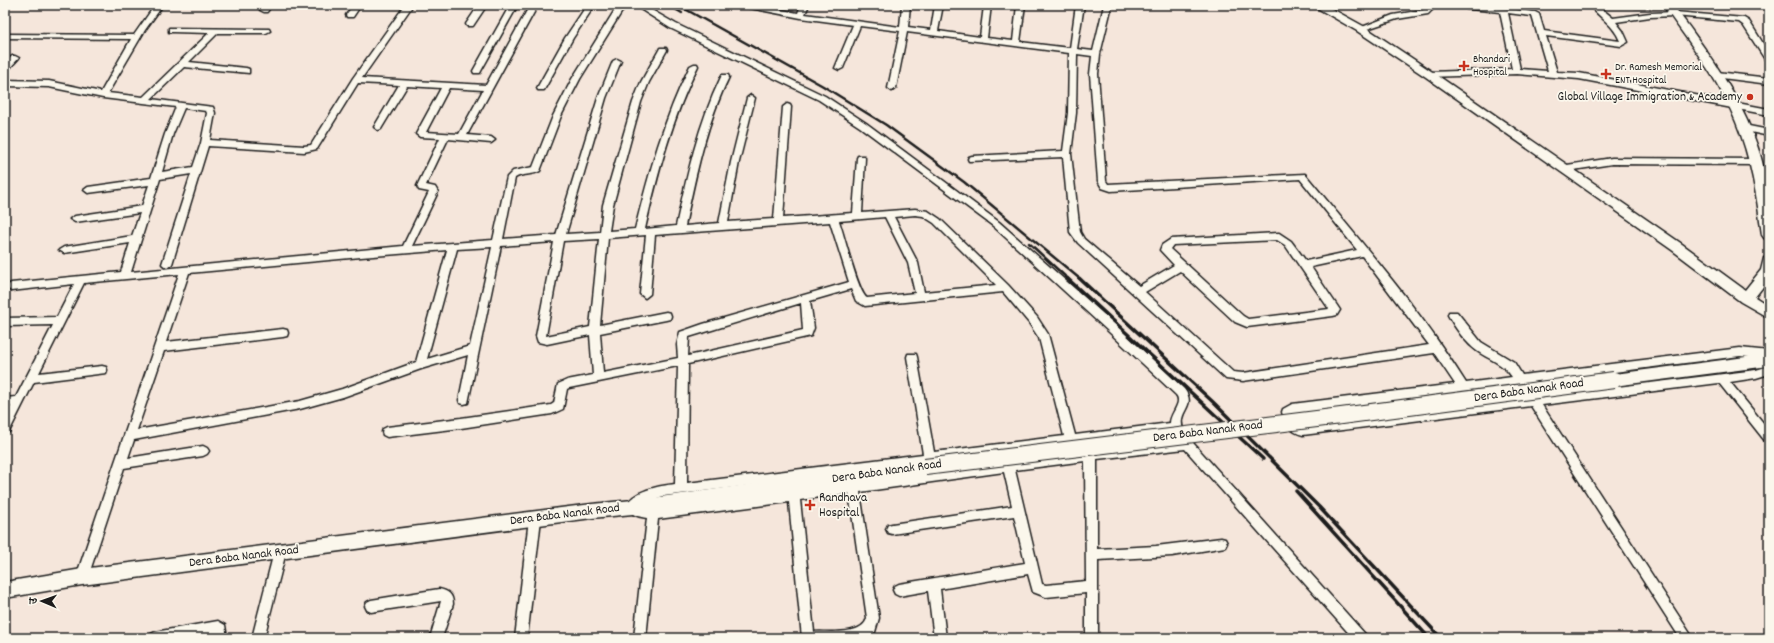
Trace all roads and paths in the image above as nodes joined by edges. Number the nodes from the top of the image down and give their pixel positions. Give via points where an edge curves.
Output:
1 (159, 5) edge
2 (357, 5) edge
3 (409, 5) edge
4 (483, 5) edge
5 (514, 5) edge
6 (534, 5) edge
7 (591, 5) edge
8 (622, 5) edge
9 (638, 5) edge
10 (745, 5) edge
11 (805, 5) edge
12 (906, 5) edge
13 (940, 5) edge
14 (1022, 5) edge
15 (1080, 5) edge
16 (1108, 5) edge
17 (1317, 5) edge
18 (1429, 5) edge
19 (1592, 5) edge
20 (1635, 5) edge
21 (1663, 5) edge
22 (988, 6) dead end
23 (1470, 7) dead end
24 (1671, 9) edge
25 (1503, 10) junction
26 (350, 15) dead end
27 (801, 16) junction
28 (1611, 21) junction
29 (470, 24) dead end
30 (857, 24) junction
31 (1361, 29) junction
32 (172, 30) dead end
33 (904, 30) junction
34 (216, 31) junction
35 (266, 31) dead end
36 (1541, 32) junction
37 (934, 33) junction
38 (5, 36) edge
39 (136, 37) junction
40 (982, 40) junction
41 (1016, 44) junction
42 (663, 50) dead end
43 (1073, 51) junction
44 (1096, 54) junction
45 (15, 58) dead end
46 (1769, 59) edge
47 (617, 61) dead end
48 (183, 64) junction
49 (694, 66) dead end
50 (5, 68) edge
51 (839, 68) dead end
52 (246, 71) dead end
53 (477, 71) dead end
54 (1517, 71) junction
55 (1553, 73) junction
56 (1430, 75) junction
57 (1717, 75) junction
58 (725, 77) dead end
59 (356, 80) junction
60 (1769, 81) edge
61 (5, 83) edge
62 (404, 83) junction
63 (447, 85) junction
64 (490, 88) junction
65 (541, 88) dead end
66 (892, 88) dead end
67 (103, 95) junction
68 (750, 98) dead end
69 (145, 100) junction
70 (181, 105) junction
71 (1735, 106) junction
72 (787, 107) dead end
73 (1769, 112) edge
74 (378, 127) dead end
75 (1744, 128) junction
76 (1769, 133) edge
77 (445, 136) junction
78 (462, 138) junction
79 (491, 140) dead end
80 (205, 143) junction
81 (1067, 154) junction
82 (861, 158) dead end
83 (972, 159) dead end
84 (1755, 162) junction
85 (1567, 168) dead end
86 (196, 170) junction
87 (155, 179) junction
88 (1765, 189) edge
89 (88, 190) dead end
90 (146, 209) junction
91 (888, 214) junction
92 (857, 216) junction
93 (834, 218) junction
94 (75, 219) dead end
95 (778, 222) junction
96 (723, 225) junction
97 (680, 228) junction
98 (651, 231) junction
99 (639, 233) junction
100 (604, 235) junction
101 (1769, 235) edge
102 (137, 239) junction
103 (559, 239) junction
104 (497, 242) junction
105 (453, 246) junction
106 (406, 249) junction
107 (64, 250) dead end
108 (1365, 252) junction
109 (1769, 262) edge
110 (167, 264) dead end
111 (1304, 265) junction
112 (1181, 266) junction
113 (186, 269) junction
114 (125, 275) junction
115 (80, 280) junction
116 (854, 284) junction
117 (11, 287) dead end
118 (1005, 288) junction
119 (1138, 291) junction
120 (645, 294) dead end
121 (1749, 295) junction
122 (920, 297) junction
123 (805, 298) junction
124 (1769, 302) edge
125 (1769, 314) edge
126 (1453, 315) dead end
127 (666, 316) dead end
128 (60, 321) junction
129 (5, 322) edge
130 (595, 330) junction
131 (283, 333) dead end
132 (159, 347) junction
133 (1437, 348) junction
134 (475, 350) junction
135 (912, 357) dead end
136 (1765, 359) edge
137 (683, 361) junction
138 (420, 365) junction
139 (102, 370) dead end
140 (1769, 370) edge
141 (32, 378) junction
142 (598, 378) junction
143 (1720, 378) junction
144 (1520, 380) junction
145 (1463, 387) junction
146 (464, 400) dead end
147 (20, 401) junction
148 (1534, 401) junction
149 (5, 402) edge
150 (1176, 427) junction
151 (5, 429) edge
152 (388, 432) dead end
153 (129, 436) junction
154 (1090, 438) junction
155 (1769, 438) edge
156 (1070, 440) junction
157 (1187, 444) junction
158 (203, 451) dead end
159 (1091, 455) junction
160 (929, 458) junction
161 (120, 464) junction
162 (1008, 466) junction
163 (854, 487) junction
164 (681, 489) junction
165 (794, 496) junction
166 (631, 507) junction
167 (653, 509) junction
168 (1018, 510) junction
169 (535, 519) junction
170 (892, 529) dead end
171 (1221, 543) dead end
172 (280, 552) junction
173 (1091, 555) junction
174 (1031, 568) junction
175 (82, 577) junction
176 (933, 584) junction
177 (1092, 586) junction
178 (5, 590) edge
179 (899, 590) dead end
180 (371, 606) dead end
181 (155, 638) edge
182 (221, 638) edge
183 (258, 638) edge
184 (436, 638) edge
185 (521, 638) edge
186 (640, 638) edge
187 (808, 638) edge
188 (940, 638) edge
189 (1092, 638) edge
190 (1361, 638) edge
191 (1687, 638) edge

1 - 39 street
2 - 26 street
3 - 59 street
4 - 29 street
5 - 53 street
6 - 64 street
7 - 65 street
8 - 104 street via 576,79 557,116 537,169 512,174
9 - 150 street via 673,26 822,98 863,125 996,224 1180,392 1184,397 1184,403 1176,414
10 - 27 street
11 - 27 street
12 - 33 street
13 - 37 street
14 - 41 street
15 - 43 street
16 - 44 street
17 - 31 main road
18 - 31 street via 1430,8 1426,12 1396,17
19 - 28 street
20 - 21 street
22 - 40 street
23 - 25 street
24 - 28 street
24 - 46 street via 1743,21
24 - 57 main road
25 - 36 street via 1535,14
25 - 54 street
27 - 30 street
28 - 36 street via 1620,31 1624,43
30 - 33 street
30 - 51 street
31 - 56 main road
32 - 34 street
33 - 37 street
33 - 66 street
34 - 35 street
34 - 48 street
36 - 55 street
37 - 40 street
38 - 39 street
39 - 67 street
40 - 41 street
41 - 43 street
42 - 100 street via 637,102 608,205
43 - 44 street
43 - 81 street via 1072,113
44 - 108 street via 1095,98 1102,181 1105,186 1111,188 1302,176
45 - 50 street
47 - 103 street via 602,98
48 - 52 street
48 - 69 street
49 - 99 street via 672,113 657,158
54 - 55 street
54 - 56 street
55 - 71 street via 1625,84
56 - 121 main road
57 - 60 street
57 - 71 main road
58 - 97 street via 705,124 692,169
59 - 62 street
59 - 80 street via 317,143 309,148
61 - 67 street via 49,84
62 - 63 street
62 - 74 street
63 - 64 street
63 - 77 street via 420,134
64 - 78 street
67 - 69 street
68 - 96 street
69 - 70 street
70 - 80 street via 212,110
70 - 87 street
71 - 73 street
71 - 75 main road
72 - 95 street
75 - 76 street
75 - 84 main road
77 - 78 street
77 - 106 street via 421,186 434,192
78 - 79 street
80 - 86 street
81 - 83 street
81 - 119 street via 1076,235
82 - 92 street
84 - 85 street via 1612,160
84 - 88 main road
86 - 87 street
86 - 110 street
87 - 89 street
87 - 90 street
88 - 101 main road
90 - 94 street
90 - 102 street
91 - 92 street
91 - 118 street via 915,212 931,216
91 - 122 street via 915,266
92 - 93 street
93 - 95 street
93 - 116 street
95 - 96 street
96 - 97 street
97 - 98 street
98 - 99 street
98 - 120 street
99 - 100 street
100 - 103 street
100 - 130 street
102 - 107 street
102 - 114 street
103 - 104 street
103 - 130 street via 542,339
104 - 105 street
104 - 134 street
105 - 106 street
105 - 138 street
106 - 113 street
108 - 111 street
108 - 133 street
109 - 121 main road via 1767,272
111 - 112 street via 1284,239 1275,236 1167,244 1165,250
111 - 112 street via 1334,307 1333,312 1252,323 1240,318
112 - 119 street
113 - 114 street
113 - 132 street
114 - 115 street
115 - 117 street
115 - 128 street
116 - 122 street via 859,298 865,302
116 - 123 street
118 - 122 street
118 - 156 street via 1044,337
119 - 133 street via 1226,373 1236,377
121 - 124 main road
121 - 125 main road
123 - 137 street via 684,335
123 - 137 street via 809,328 807,333
126 - 144 street via 1478,345 1503,359
127 - 130 street
128 - 129 street
128 - 141 street
130 - 142 street
131 - 132 street
132 - 153 street
133 - 145 street
134 - 138 street
134 - 146 street
135 - 160 street
136 - 144 street via 1755,352 1740,352
136 - 167 main road, Dera Baba Nanak Road, bridge via 1341,416 925,467
137 - 142 street
137 - 164 street
138 - 153 street via 343,393 300,405
139 - 141 street
140 - 143 street
141 - 147 street
142 - 152 street via 564,386 559,406 552,409
143 - 148 street
143 - 155 street
144 - 145 street
144 - 148 street
145 - 148 street via 1292,409 1288,410 1288,416 1296,428 1303,430
147 - 149 street
147 - 151 street
148 - 191 street
150 - 154 street
150 - 157 street
153 - 161 street
154 - 156 street
154 - 159 street
156 - 160 street
157 - 159 street
157 - 190 street
158 - 161 street
159 - 162 street
159 - 173 street
160 - 164 street
161 - 175 street
162 - 163 street
162 - 168 street
163 - 165 street
163 - 187 street via 872,625 866,632 856,636
164 - 166 street via 641,498
165 - 167 street
165 - 187 street
166 - 167 main road, Dera Baba Nanak Road
166 - 169 main road, Dera Baba Nanak Road
167 - 186 street
168 - 170 street
168 - 174 street
169 - 172 main road, Dera Baba Nanak Road
169 - 185 street
171 - 173 street via 1165,552
172 - 175 main road, Dera Baba Nanak Road
172 - 183 street
173 - 177 street
174 - 176 street
174 - 177 street via 1035,585 1041,590
175 - 178 main road, Dera Baba Nanak Road
176 - 179 street
176 - 188 street
177 - 189 street
180 - 184 street via 444,596 447,604
181 - 182 street via 218,627 221,629

